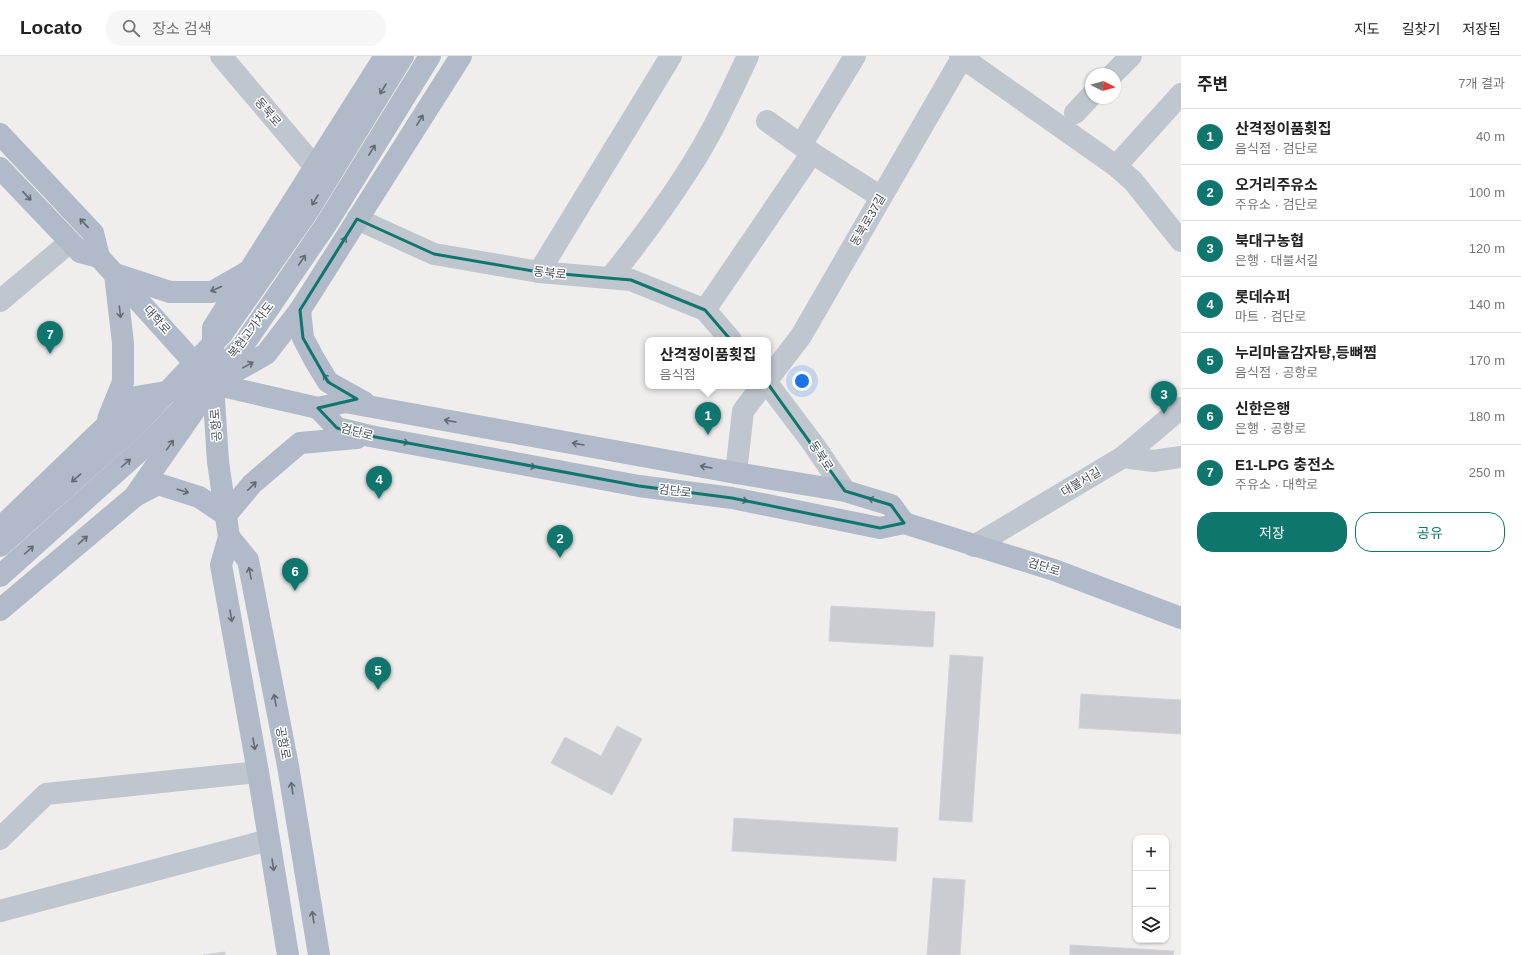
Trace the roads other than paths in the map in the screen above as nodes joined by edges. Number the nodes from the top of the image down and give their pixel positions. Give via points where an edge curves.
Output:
1 (221, 56) edge
2 (385, 56) edge
3 (403, 56) edge
4 (430, 56) edge
5 (461, 56) edge
6 (671, 56) edge
7 (748, 56) edge
8 (855, 56) edge
9 (1131, 56) edge
10 (962, 57) edge
11 (1119, 68) edge
12 (1181, 94) edge
13 (1085, 102) edge
14 (1075, 112) dead end
15 (767, 121) dead end
16 (0, 134) edge
17 (806, 149) junction
18 (1116, 166) junction
19 (315, 167) junction
20 (0, 168) edge
21 (881, 197) junction
22 (357, 219) junction
23 (276, 230) junction
24 (1181, 241) edge
25 (70, 242) junction
26 (99, 258) junction
27 (250, 270) junction
28 (324, 271) junction
29 (539, 272) junction
30 (115, 274) junction
31 (610, 278) junction
32 (0, 301) edge
33 (300, 310) junction
34 (705, 310) junction
35 (728, 337) edge
36 (771, 375) edge
37 (213, 384) junction
38 (771, 388) edge
39 (760, 389) edge
40 (372, 407) junction
41 (318, 408) junction
42 (1181, 408) edge
43 (106, 426) junction
44 (370, 436) junction
45 (1123, 457) junction
46 (1181, 457) edge
47 (736, 473) junction
48 (845, 491) junction
49 (134, 497) junction
50 (226, 515) junction
51 (904, 522) junction
52 (1, 533) edge
53 (229, 537) junction
54 (974, 546) junction
55 (0, 576) edge
56 (21, 593) junction
57 (0, 610) edge
58 (1181, 618) edge
59 (258, 772) junction
60 (0, 839) edge
61 (269, 840) junction
62 (0, 911) edge
63 (288, 955) edge
64 (319, 955) edge

1 - 19 street, 동북로
2 - 19 main road, 공항로
3 -> 52 main road, 복현고가차도, bridge via 308,212 222,334 137,424
55 -> 4 main road, 복현고가차도, bridge via 153,440 242,347 327,223
22 -> 5 main road
6 - 29 street
7 - 31 street via 729,97 689,169 640,241
8 - 17 street
9 - 11 street
10 - 18 street, 동북로37길
10 - 21 street, 동북로37길
12 - 18 street
13 - 14 street
15 - 17 street
26 -> 16 main road via 93,233
17 - 21 street
17 - 34 street
18 - 24 street, 동북로37길 via 1133,181
19 - 23 main road, 공항로
20 -> 25 main road, 대학로
21 - 36 street, 동북로37길 via 801,336
28 -> 22 main road
22 - 29 street, 동북로 via 434,254
23 - 27 main road, 공항로
23 - 28 main road via 266,270 268,283 286,296
25 - 26 main road, 대학로 via 80,252
25 - 32 street
26 - 30 main road, 대학로
27 -> 30 main road via 212,292 170,292
27 - 37 main road, 공항로 via 213,328
28 - 33 main road
29 - 31 street, 동북로
30 - 37 main road, 대학로
30 -> 43 main road via 124,343 123,382
31 - 34 street, 동북로 via 631,280
37 -> 33 main road via 266,354
40 -> 33 main road via 328,382 303,338
34 - 35 street, 동북로
37 - 41 main road
37 - 43 main road via 136,397
49 -> 37 main road
37 - 50 main road, 공항로 via 218,462
38 - 48 street, 동북로
39 - 47 street via 743,411
40 - 41 main road via 345,402
47 -> 40 main road
41 - 44 main road, 검단로 via 337,428
42 - 45 street, 대불서길
43 - 52 main road
50 -> 44 main road via 252,484 300,443
44 -> 51 main road, 검단로 via 639,486 732,498 880,528
45 - 46 street via 1153,461
45 - 54 street, 대불서길
47 - 48 main road
51 -> 48 main road via 891,505
49 -> 50 main road via 158,484 199,497
56 -> 49 main road
50 - 53 main road, 공항로
51 - 54 main road, 검단로
52 - 56 main road via 35,510 52,512 61,533 51,552
53 -> 59 main road, 공항로 via 221,565
64 -> 53 main road, 공항로 via 288,766 248,560
54 - 58 main road, 검단로 via 1054,570
56 - 57 main road
59 - 60 street via 46,794
59 - 61 main road, 공항로
61 - 62 street
61 -> 63 main road, 공항로

